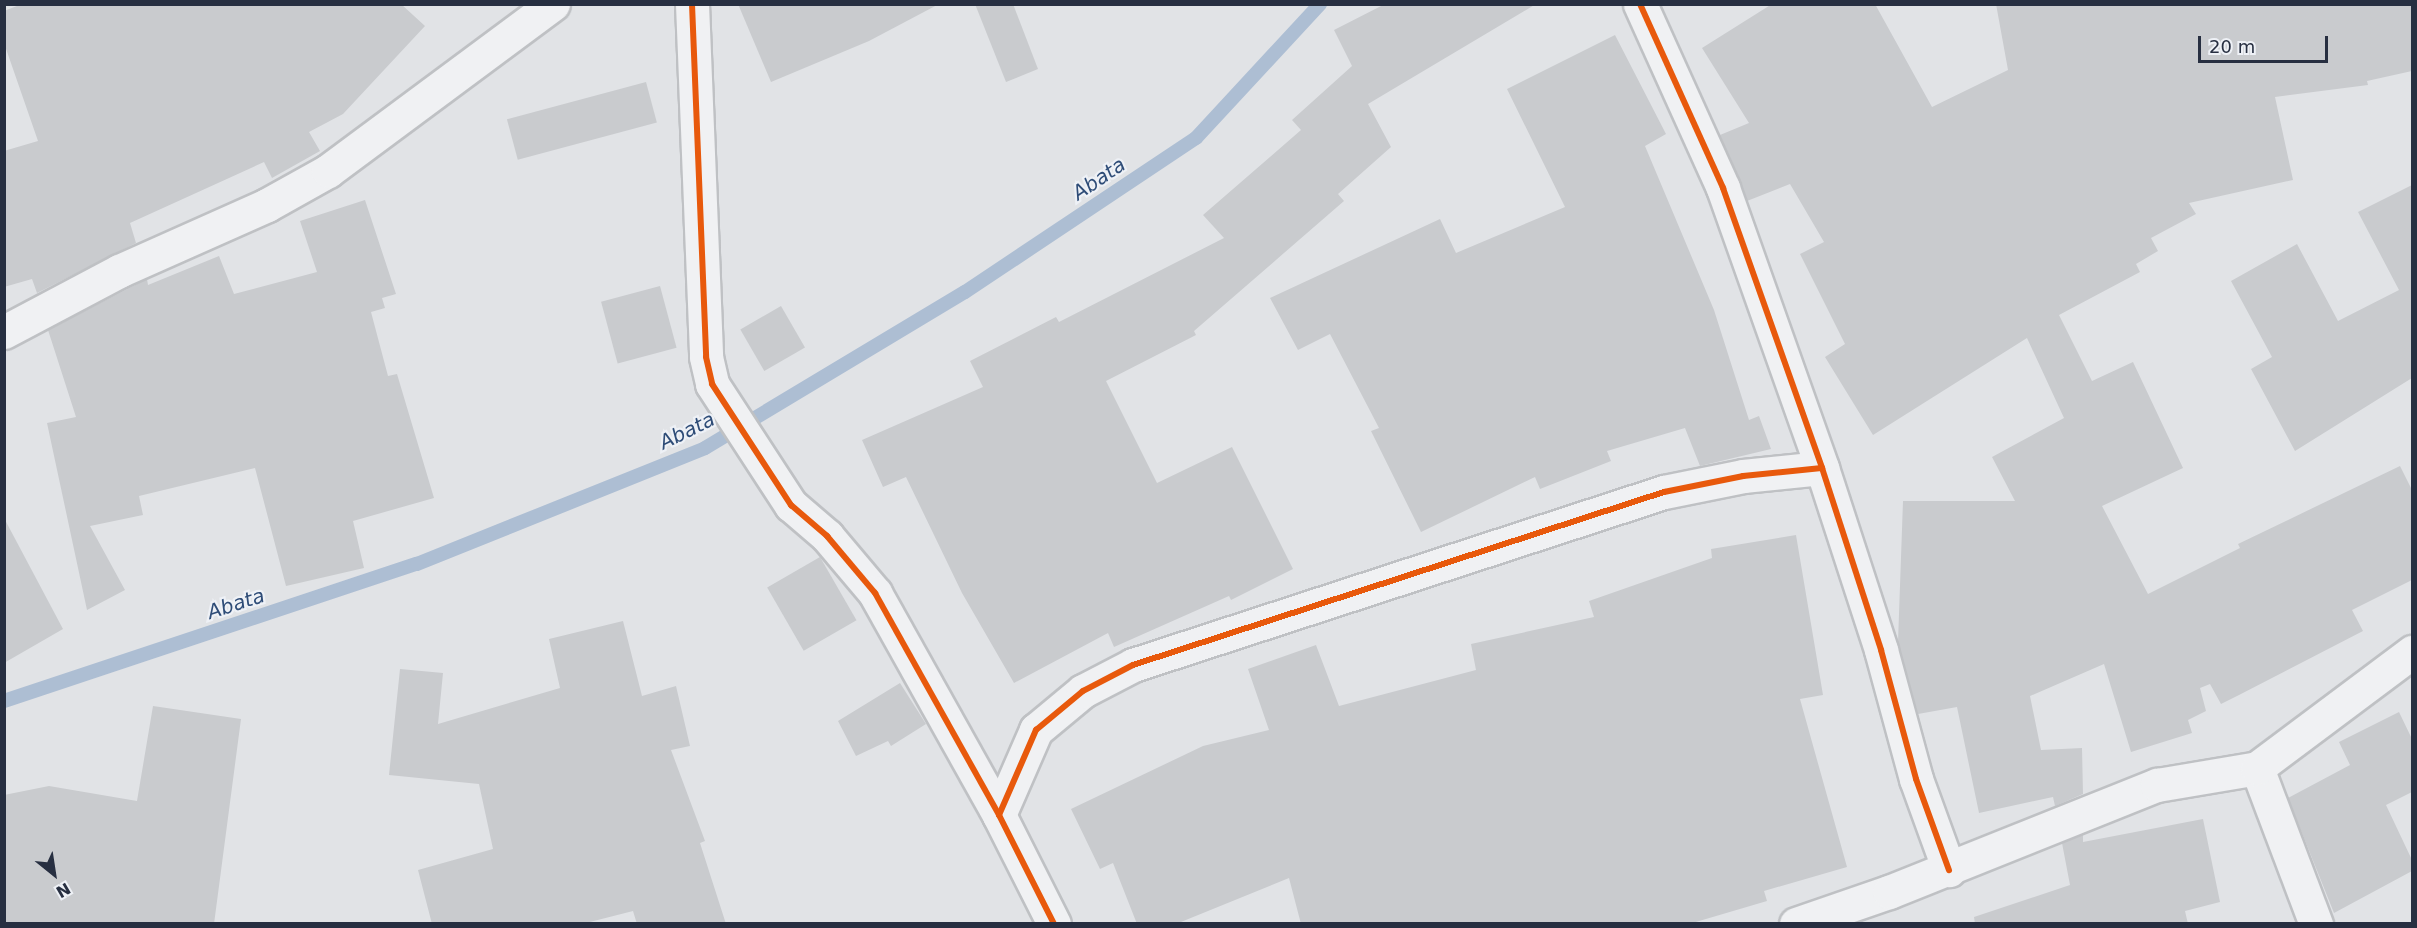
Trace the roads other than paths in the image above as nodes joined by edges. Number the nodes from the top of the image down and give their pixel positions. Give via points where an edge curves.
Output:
1 (553, 4) edge
2 (692, 4) edge
3 (1640, 4) edge
4 (4, 332) edge
5 (1822, 468) junction
6 (2412, 652) edge
7 (2257, 768) junction
8 (999, 814) junction
9 (1949, 870) junction
10 (1054, 924) edge
11 (1796, 924) edge
12 (2316, 924) edge

1 - 4 street via 328,171 267,205 119,271
2 - 8 street via 706,357 712,384 791,505 827,536 874,593
3 - 5 street via 1723,188
5 - 8 street via 1743,476 1664,492 1133,665 1083,691 1036,730
5 - 9 street via 1881,650 1916,779
6 - 7 street
7 - 9 street via 2157,785
7 - 12 street
8 - 10 street
9 - 11 street

